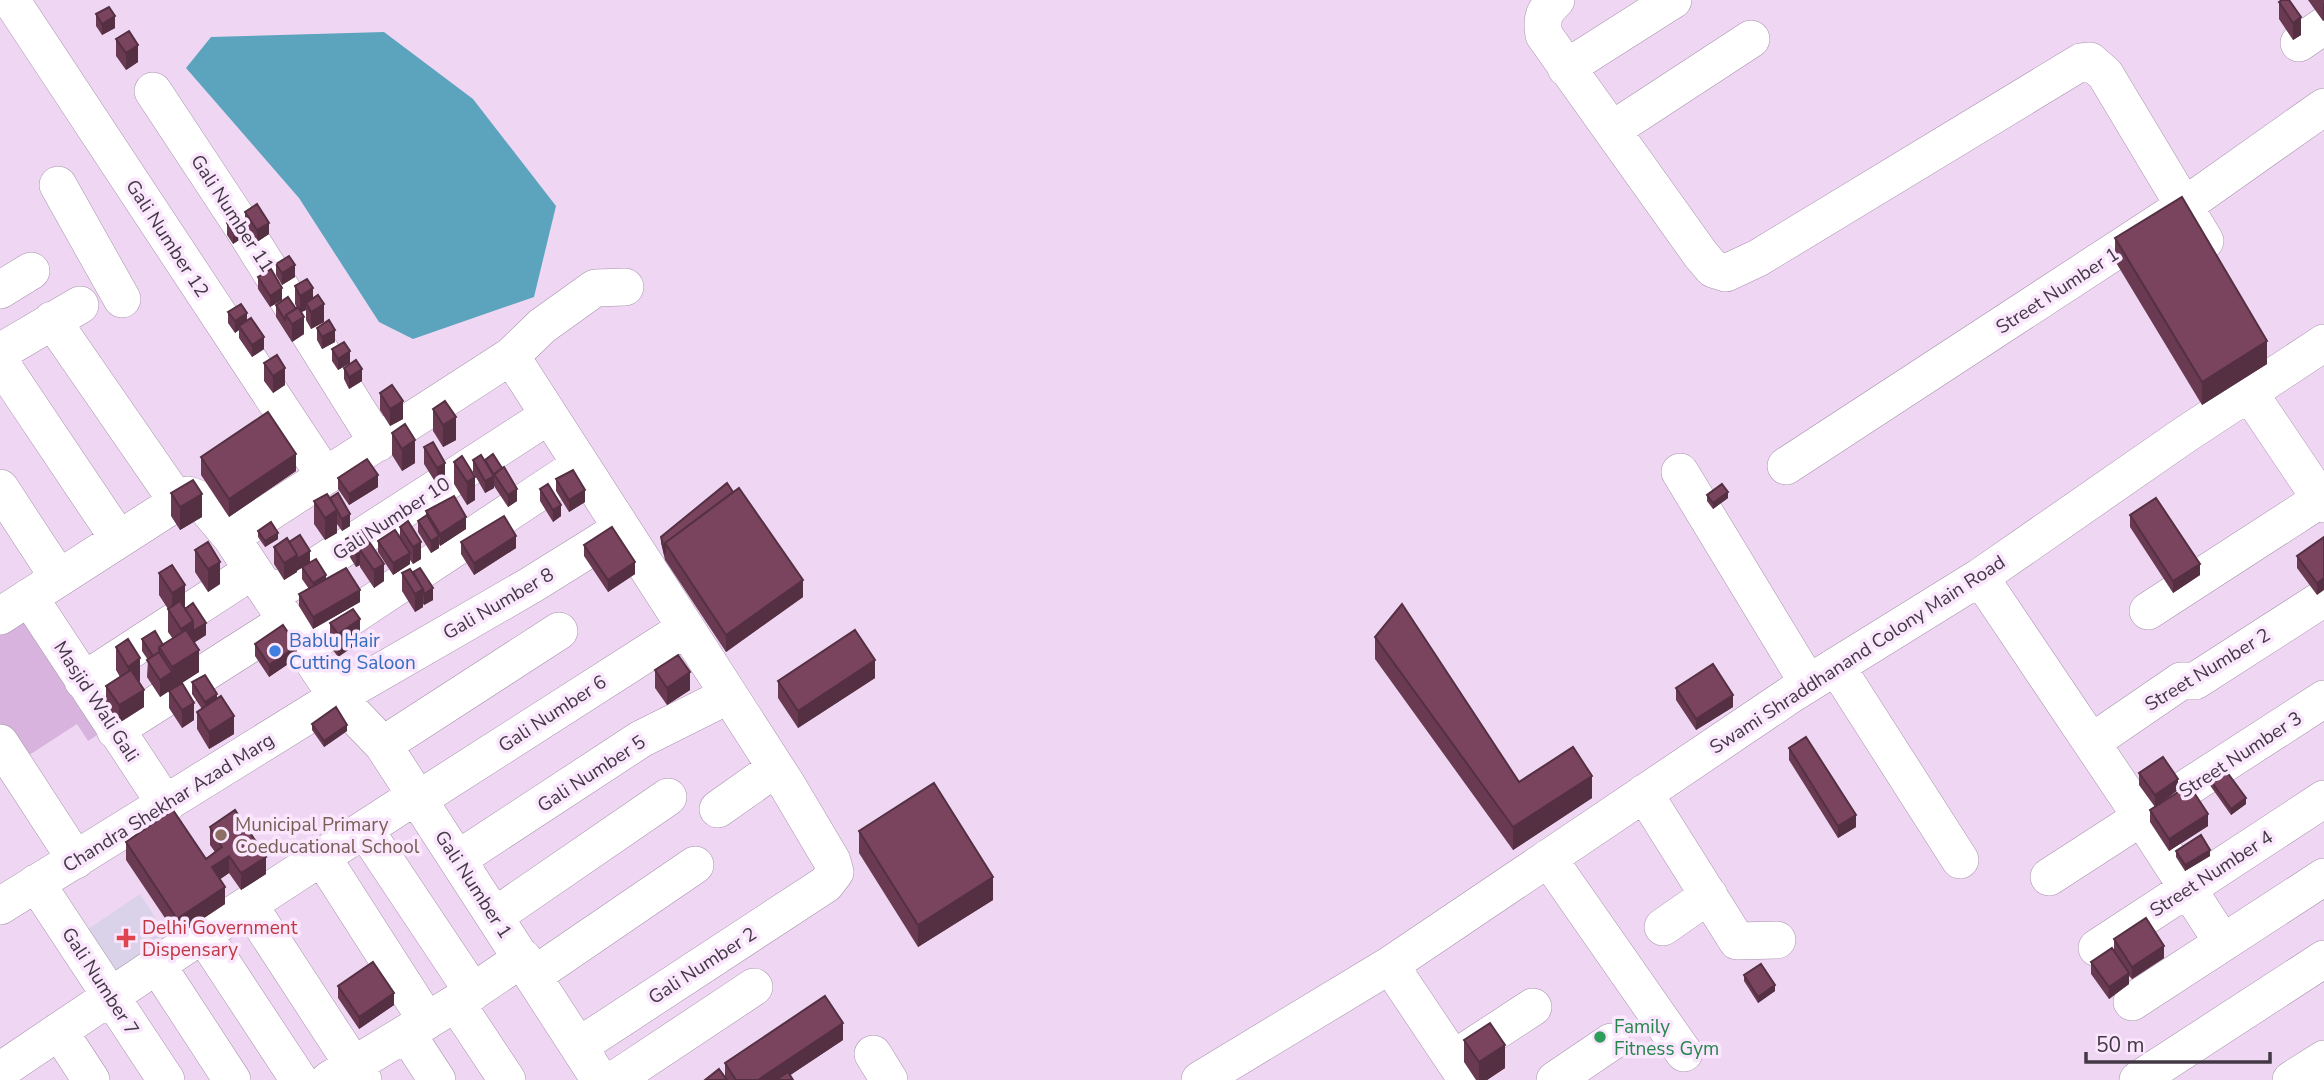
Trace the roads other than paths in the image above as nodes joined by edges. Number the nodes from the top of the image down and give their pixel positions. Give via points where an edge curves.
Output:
1 (11, 0) edge
2 (1556, 0) edge
3 (1673, 0) edge
4 (1751, 38) dead end
5 (1566, 68) junction
6 (153, 91) dead end
7 (2324, 107) edge
8 (1612, 130) junction
9 (58, 185) dead end
10 (2184, 206) junction
11 (2220, 265) edge
12 (31, 271) dead end
13 (625, 287) dead end
14 (0, 290) edge
15 (122, 299) dead end
16 (2324, 344) edge
17 (0, 352) edge
18 (511, 356) junction
19 (0, 362) edge
20 (2250, 394) junction
21 (548, 416) junction
22 (378, 443) junction
23 (580, 465) junction
24 (1786, 466) dead end
25 (1680, 472) dead end
26 (326, 476) junction
27 (0, 488) edge
28 (2323, 500) edge
29 (177, 501) junction
30 (110, 526) dead end
31 (621, 528) junction
32 (231, 537) junction
33 (52, 569) dead end
34 (1980, 577) junction
35 (2324, 598) edge
36 (15, 606) edge
37 (278, 609) junction
38 (2148, 611) dead end
39 (686, 628) junction
40 (558, 631) dead end
41 (1822, 674) junction
42 (83, 681) junction
43 (729, 695) junction
44 (337, 697) junction
45 (2324, 698) edge
46 (115, 730) junction
47 (2092, 742) junction
48 (0, 743) edge
49 (383, 745) junction
50 (776, 768) junction
51 (1644, 793) junction
52 (418, 797) junction
53 (668, 797) dead end
54 (2324, 799) edge
55 (166, 805) junction
56 (718, 808) dead end
57 (2142, 818) junction
58 (365, 830) junction
59 (322, 857) junction
60 (1548, 858) junction
61 (458, 859) junction
62 (76, 860) junction
63 (1960, 860) dead end
64 (695, 865) dead end
65 (2049, 877) dead end
66 (2324, 877) edge
67 (2188, 888) junction
68 (13, 889) edge
69 (1709, 895) junction
70 (249, 905) junction
71 (495, 916) junction
72 (1662, 927) dead end
73 (203, 934) junction
74 (1777, 940) dead end
75 (2223, 943) junction
76 (2097, 948) dead end
77 (2324, 959) edge
78 (157, 965) junction
79 (1390, 965) junction
80 (528, 967) junction
81 (754, 988) dead end
82 (110, 995) junction
83 (2132, 1002) dead end
84 (1533, 1007) dead end
85 (441, 1012) junction
86 (59, 1031) junction
87 (1611, 1042) dead end
88 (579, 1046) junction
89 (1684, 1053) dead end
90 (2324, 1059) edge
91 (8, 1065) edge
92 (1460, 1069) edge
93 (348, 1075) edge
94 (91, 1080) edge
95 (166, 1080) edge
96 (232, 1080) edge
97 (299, 1080) edge
98 (437, 1080) edge
99 (507, 1080) edge
100 (600, 1080) edge
101 (614, 1080) edge
102 (1200, 1080) edge
103 (1555, 1080) edge
104 (2138, 1080) edge
105 (2291, 1080) edge

1 - 26 street, Gali Number 12
2 - 5 street via 1545,9 1541,22
3 - 5 street
4 - 8 street
5 - 8 street
6 - 22 street, Gali Number 11
7 - 10 street, Street Number 1
8 - 10 street via 1701,255 1713,269 1726,273 1758,258 2070,67 2090,61 2105,74
9 - 15 street
10 - 11 street
10 - 24 street, Street Number 1
12 - 14 street
13 - 18 street via 595,288 542,326
16 - 20 street, Swami Shraddhanand Colony Main Road via 2277,359
17 - 29 street via 66,313
18 - 21 street
18 - 22 street
19 - 30 street
20 - 28 street
20 - 34 street, Swami Shraddhanand Colony Main Road
21 - 23 street
21 - 37 street, Gali Number 10
22 - 26 street
23 - 31 street
23 - 37 street
25 - 41 street
26 - 32 street
27 - 33 street
28 - 38 street
29 - 32 street, Gali Number 1 via 188,495 199,499
29 - 36 street
31 - 39 street
31 - 44 street, Gali Number 8
32 - 37 street, Gali Number 1
34 - 41 street, Swami Shraddhanand Colony Main Road
34 - 47 street
35 - 47 street, Street Number 2 via 2195,681 2180,681
36 - 42 street, Masjid Wali Gali
37 - 42 street
37 - 44 street, Gali Number 1
37 - 46 street
39 - 43 street
39 - 52 street, Gali Number 6
40 - 49 street
41 - 51 street, Swami Shraddhanand Colony Main Road
41 - 63 street
42 - 46 street, Masjid Wali Gali
43 - 50 street
43 - 61 street, Gali Number 5 via 641,739
44 - 49 street, Gali Number 1
44 - 55 street, Chandra Shekhar Azad Marg
45 - 57 street, Street Number 3
46 - 55 street, Masjid Wali Gali
47 - 57 street
48 - 62 street
49 - 52 street, Gali Number 1
50 - 56 street
50 - 88 street, Gali Number 2 via 835,872 826,884
51 - 60 street, Swami Shraddhanand Colony Main Road
51 - 69 street
52 - 58 street, Gali Number 6
52 - 61 street, Gali Number 1
53 - 71 street
54 - 67 street, Street Number 4
55 - 62 street, Chandra Shekhar Azad Marg
57 - 65 street, Street Number 3
57 - 67 street
58 - 59 street, Gali Number 6
58 - 85 street
59 - 70 street, Gali Number 6
59 - 85 street
60 - 79 street, Swami Shraddhanand Colony Main Road
60 - 89 street
61 - 71 street, Gali Number 1
62 - 68 street, Chandra Shekhar Azad Marg
64 - 80 street
66 - 75 street
67 - 75 street
67 - 76 street, Street Number 4
68 - 82 street, Gali Number 7
69 - 72 street
69 - 74 street via 1737,941
70 - 73 street, Gali Number 6
70 - 93 street
71 - 80 street, Gali Number 1
73 - 78 street, Gali Number 6
73 - 97 street
75 - 83 street
77 - 104 street
78 - 82 street, Gali Number 6
78 - 96 street
79 - 92 street
79 - 102 street, Swami Shraddhanand Colony Main Road
80 - 85 street
80 - 88 street, Gali Number 1
81 - 101 street
82 - 86 street, Gali Number 6
82 - 95 street, Gali Number 7
84 - 92 street
85 - 93 street
85 - 98 street
85 - 99 street
86 - 91 street, Gali Number 6
86 - 94 street
87 - 103 street
88 - 100 street, Gali Number 1
90 - 105 street

